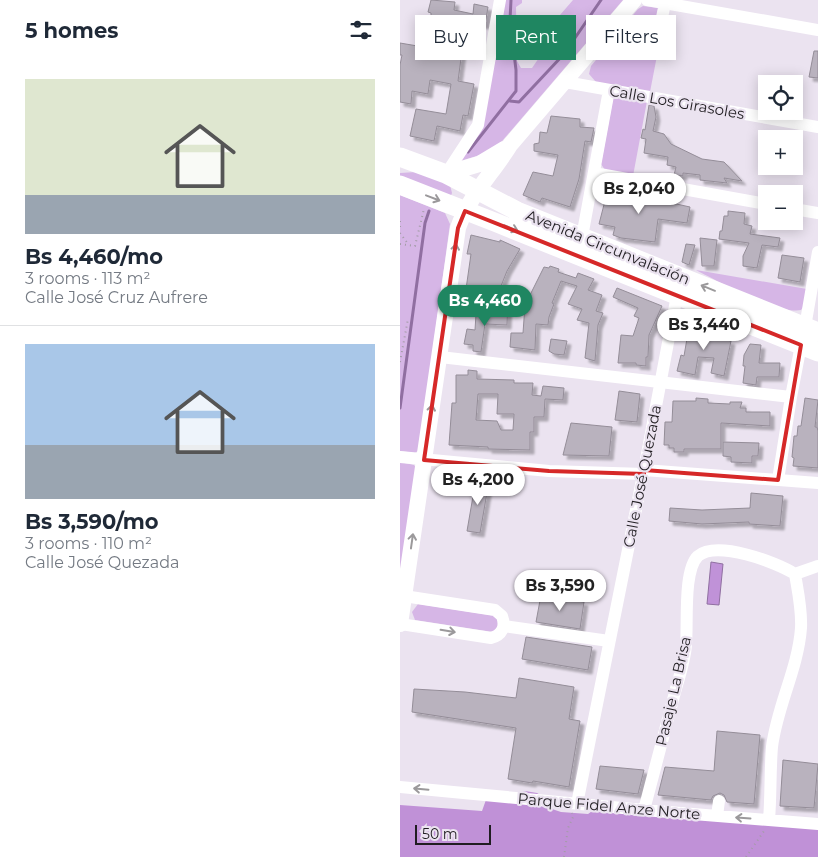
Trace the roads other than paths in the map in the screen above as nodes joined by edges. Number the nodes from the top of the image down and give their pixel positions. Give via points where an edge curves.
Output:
1 (500, 0) edge
2 (634, 0) edge
3 (647, 0) edge
4 (665, 3) junction
5 (662, 15) edge
6 (818, 30) edge
7 (565, 82) junction
8 (609, 90) junction
9 (818, 127) edge
10 (510, 145) junction
11 (400, 157) edge
12 (594, 173) junction
13 (446, 174) junction
14 (400, 186) edge
15 (477, 190) junction
16 (758, 203) edge
17 (803, 210) edge
18 (465, 211) junction
19 (818, 213) edge
20 (582, 237) junction
21 (818, 252) edge
22 (677, 296) junction
23 (814, 299) edge
24 (812, 329) edge
25 (810, 349) edge
26 (440, 357) junction
27 (661, 381) junction
28 (791, 396) junction
29 (400, 457) edge
30 (424, 460) junction
31 (644, 472) junction
32 (778, 480) junction
33 (818, 483) edge
34 (818, 566) edge
35 (795, 574) junction
36 (404, 596) junction
37 (400, 624) edge
38 (504, 626) junction
39 (609, 641) junction
40 (400, 787) edge
41 (719, 801) dead end
42 (574, 807) junction
43 (644, 810) junction
44 (718, 816) junction
45 (768, 824) junction
46 (818, 824) edge

1 - 13 street via 478,125
2 - 7 main road
3 - 4 street
4 - 5 street
4 - 6 street
7 - 8 street, Calle Los Girasoles
7 - 10 main road
8 - 9 street, Calle Los Girasoles
8 - 12 street
10 - 13 main road via 489,160
10 - 15 main road
11 - 13 highway, Avenida Circunvalación
12 - 16 street
12 - 20 street
13 - 15 highway, Avenida Circunvalación
14 -> 18 highway, Avenida Circunvalación
15 - 18 main road
15 - 20 highway, Avenida Circunvalación via 517,211
17 - 19 street
18 -> 22 highway, Avenida Circunvalación
26 -> 18 main road via 458,228
24 -> 20 highway, Avenida Circunvalación
21 - 23 street
22 - 25 highway, Avenida Circunvalación
22 - 27 street, Calle José Quezada
23 - 24 street
25 - 28 street
26 - 27 street
30 -> 26 main road
27 - 28 street
27 - 31 street, Calle José Quezada
28 - 32 street
29 - 30 street
30 - 31 street via 549,471
36 -> 30 main road
31 - 32 street
31 - 39 street, Calle José Quezada
32 - 33 street
34 - 35 street
35 - 43 street, Pasaje La Brisa via 770,561 722,550 699,555 692,564 688,577 686,647
35 - 45 street via 801,627 772,747
36 - 37 main road
36 - 38 street via 495,610 502,616
37 -> 38 street via 491,638 500,634
38 - 39 street
39 - 42 street, Calle José Quezada
42 -> 40 street, Parque Fidel Anze Norte
41 - 44 street
42 - 43 street, Parque Fidel Anze Norte
43 - 44 street, Parque Fidel Anze Norte
45 -> 44 street, Parque Fidel Anze Norte
45 - 46 street, Parque Fidel Anze Norte

